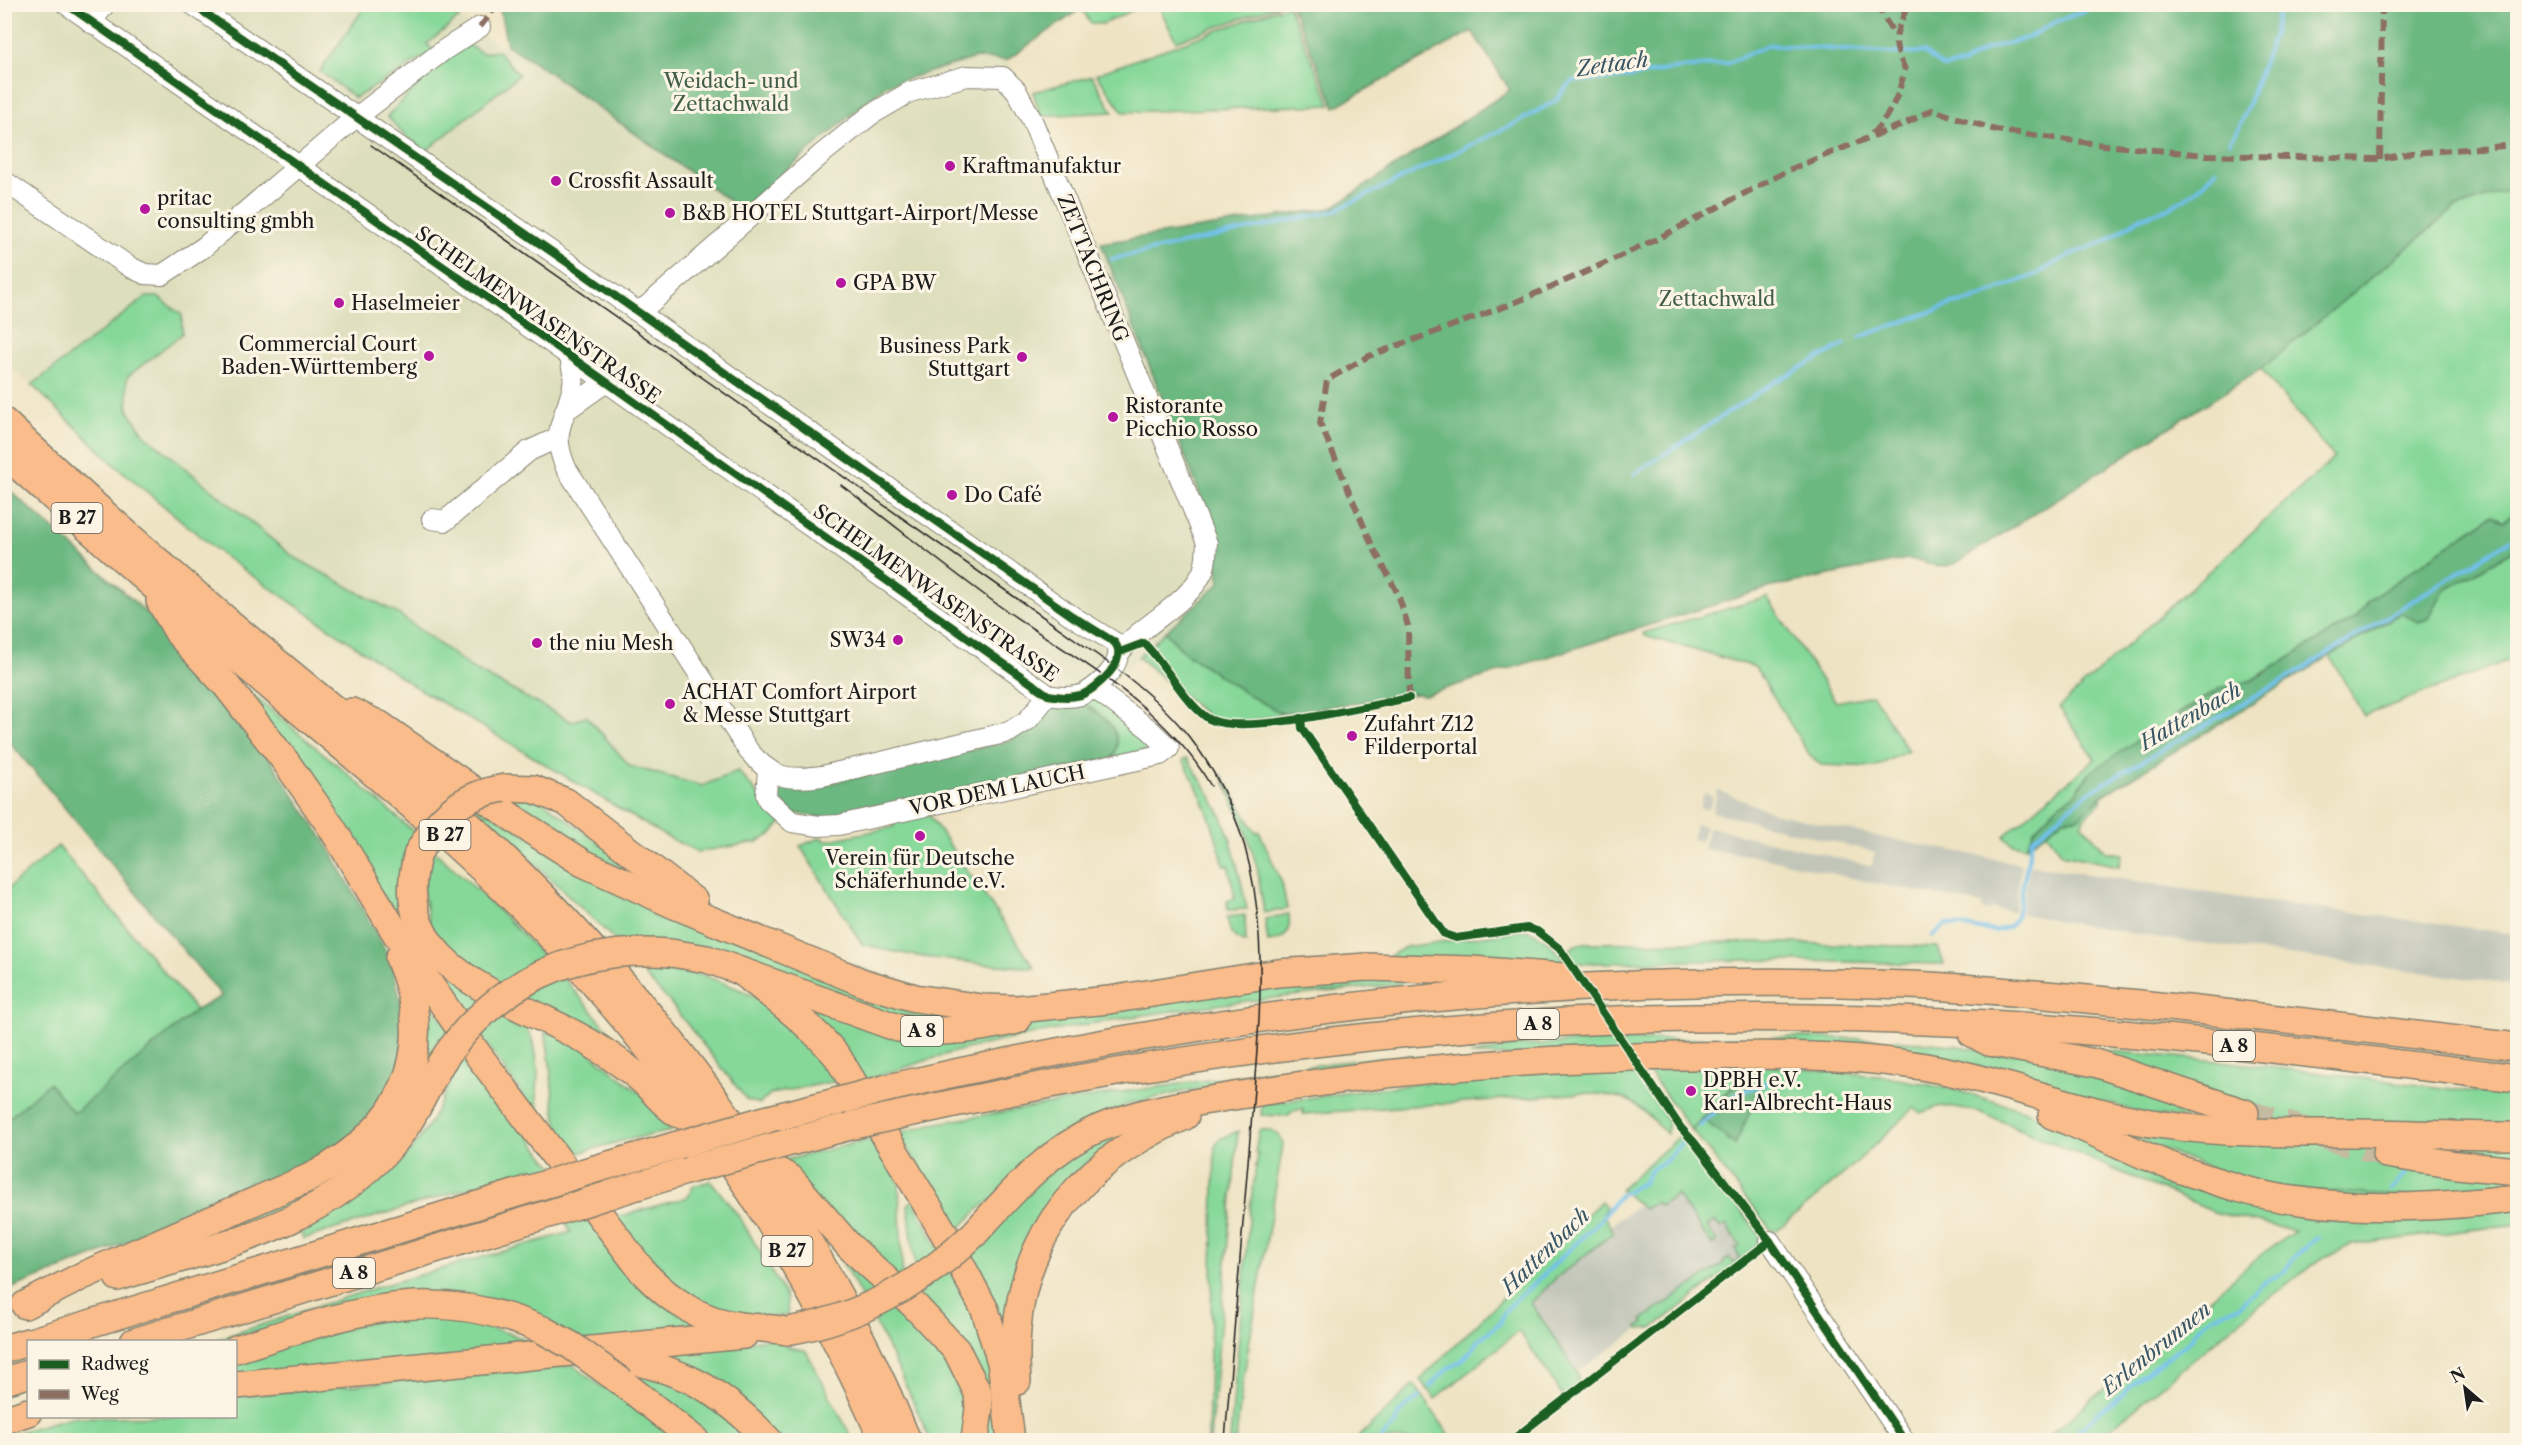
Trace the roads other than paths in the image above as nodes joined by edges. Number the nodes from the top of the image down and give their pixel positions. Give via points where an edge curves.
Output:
1 (66, 4) edge
2 (105, 4) edge
3 (192, 4) edge
4 (91, 23) junction
5 (480, 27) dead end
6 (356, 118) junction
7 (297, 165) junction
8 (4, 181) edge
9 (636, 311) junction
10 (570, 356) junction
11 (606, 382) junction
12 (564, 411) junction
13 (4, 422) edge
14 (557, 438) junction
15 (4, 453) edge
16 (432, 519) dead end
17 (150, 584) junction
18 (1120, 652) junction
19 (1094, 688) junction
20 (313, 692) junction
21 (1048, 694) junction
22 (768, 770) junction
23 (377, 901) junction
24 (723, 925) junction
25 (742, 972) junction
26 (1599, 985) junction
27 (1109, 1000) junction
28 (1950, 1022) junction
29 (2517, 1047) edge
30 (2517, 1078) edge
31 (1995, 1084) junction
32 (1237, 1096) junction
33 (2245, 1113) tunnel mouth
34 (704, 1122) junction
35 (2517, 1136) edge
36 (2386, 1154) tunnel mouth
37 (757, 1160) junction
38 (2517, 1171) edge
39 (2517, 1198) edge
40 (288, 1221) junction
41 (1770, 1241) dead end
42 (146, 1306) junction
43 (15, 1308) edge
44 (787, 1331) junction
45 (36, 1340) edge
46 (137, 1340) edge
47 (27, 1343) edge
48 (4, 1349) edge
49 (237, 1349) edge
50 (586, 1352) junction
51 (27, 1374) edge
52 (4, 1382) edge
53 (237, 1385) edge
54 (27, 1412) edge
55 (4, 1420) edge
56 (695, 1440) edge
57 (768, 1440) edge
58 (883, 1440) edge
59 (907, 1440) edge
60 (975, 1440) edge
61 (1011, 1440) edge
62 (1904, 1440) edge

1 - 4 street, SCHELMENWASENSTRASSE
2 - 4 street
3 - 6 street
4 - 7 street, SCHELMENWASENSTRASSE
5 - 6 street
6 - 7 street
6 - 9 street
7 - 8 street via 204,247 162,274 145,274 129,267
7 - 10 street, SCHELMENWASENSTRASSE
9 - 18 street via 1114,642
9 - 18 street, ZETTACHRING via 647,306 872,114 910,92 933,85 967,76 1003,77 1016,90 1032,120 1207,543 1205,565 1198,580
10 - 11 street, SCHELMENWASENSTRASSE
10 - 12 street via 574,383
11 - 12 street
11 - 21 street, SCHELMENWASENSTRASSE
12 - 14 street
13 - 20 highway, B 27 via 162,565
14 - 16 street via 529,451 445,521
14 - 22 street via 560,455 572,477 748,750
15 - 17 highway, B 27
17 - 23 highway via 179,634 226,685 286,762
17 - 34 highway, B 27 via 510,894 602,993
18 - 19 street
19 - 21 street, SCHELMENWASENSTRASSE via 1071,697
19 - 22 street, VOR DEM LAUCH via 1169,748 1160,755 839,825 792,822 766,795
20 - 24 highway via 380,724 583,863
20 - 37 highway, B 27 via 436,796 564,918 674,1044
21 - 22 street via 1028,720 1009,732 822,776 796,779
23 - 43 highway via 409,985 417,1022 406,1081 371,1136 336,1164 313,1176
23 - 44 highway via 476,1052 644,1273 676,1302 707,1318
24 - 27 highway via 864,983 915,998 1017,1010
24 - 34 highway, bridge via 566,802 533,789 505,788 474,796 452,808 436,824 412,873 412,904 424,937 435,953 463,975 609,1055 676,1112
25 - 27 highway, A 8 via 898,1028 920,1031 968,1030
25 - 40 highway, A 8, bridge via 707,960 648,951 590,957 539,974 487,1008 456,1041 409,1122 381,1158 342,1192
25 - 61 highway via 818,1033 837,1056 949,1243 993,1333 1001,1362
26 - 27 highway, A 8 via 1534,973 1367,967 1278,973
26 - 29 highway, A 8 via 1734,982 1956,987
26 - 42 highway, A 8, bridge via 1412,1000 1223,1023 1069,1048 765,1120
28 - 30 highway, A 8 via 2172,1040
28 - 33 highway, A 8 via 1989,1042 2094,1063
28 - 46 highway, A 8, bridge via 1711,1018 1432,1031 1184,1061 1037,1086 854,1125 692,1169
31 - 32 highway, A 8 via 1912,1064 1871,1059 1710,1055 1463,1066 1355,1077
31 - 35 highway, A 8 via 2069,1105 2165,1125 2268,1132
31 - 39 highway via 2024,1105 2171,1166 2280,1198 2371,1208 2433,1207
32 - 44 highway, A 8, bridge via 1131,1117 1073,1142 1036,1170 939,1265 899,1291 836,1320
32 - 61 highway via 1166,1124 1122,1148 1084,1181 1050,1224 1028,1273 1017,1320 1018,1404
34 - 58 highway, B 27 via 813,1295
36 - 38 highway
37 - 59 highway, B 27 via 836,1292
37 - 60 highway via 791,1179 849,1246 957,1351 978,1393
40 - 42 highway, A 8 via 260,1244 190,1276
40 - 43 highway, A 8
41 - 62 street
42 - 45 highway, A 8
44 - 50 highway, A 8
47 - 48 highway, A 8
49 - 56 highway, bridge via 360,1312 419,1304 477,1308 543,1330 572,1346
50 - 53 highway, A 8
50 - 57 highway via 634,1360 702,1384 738,1410
51 - 52 highway
54 - 55 highway

